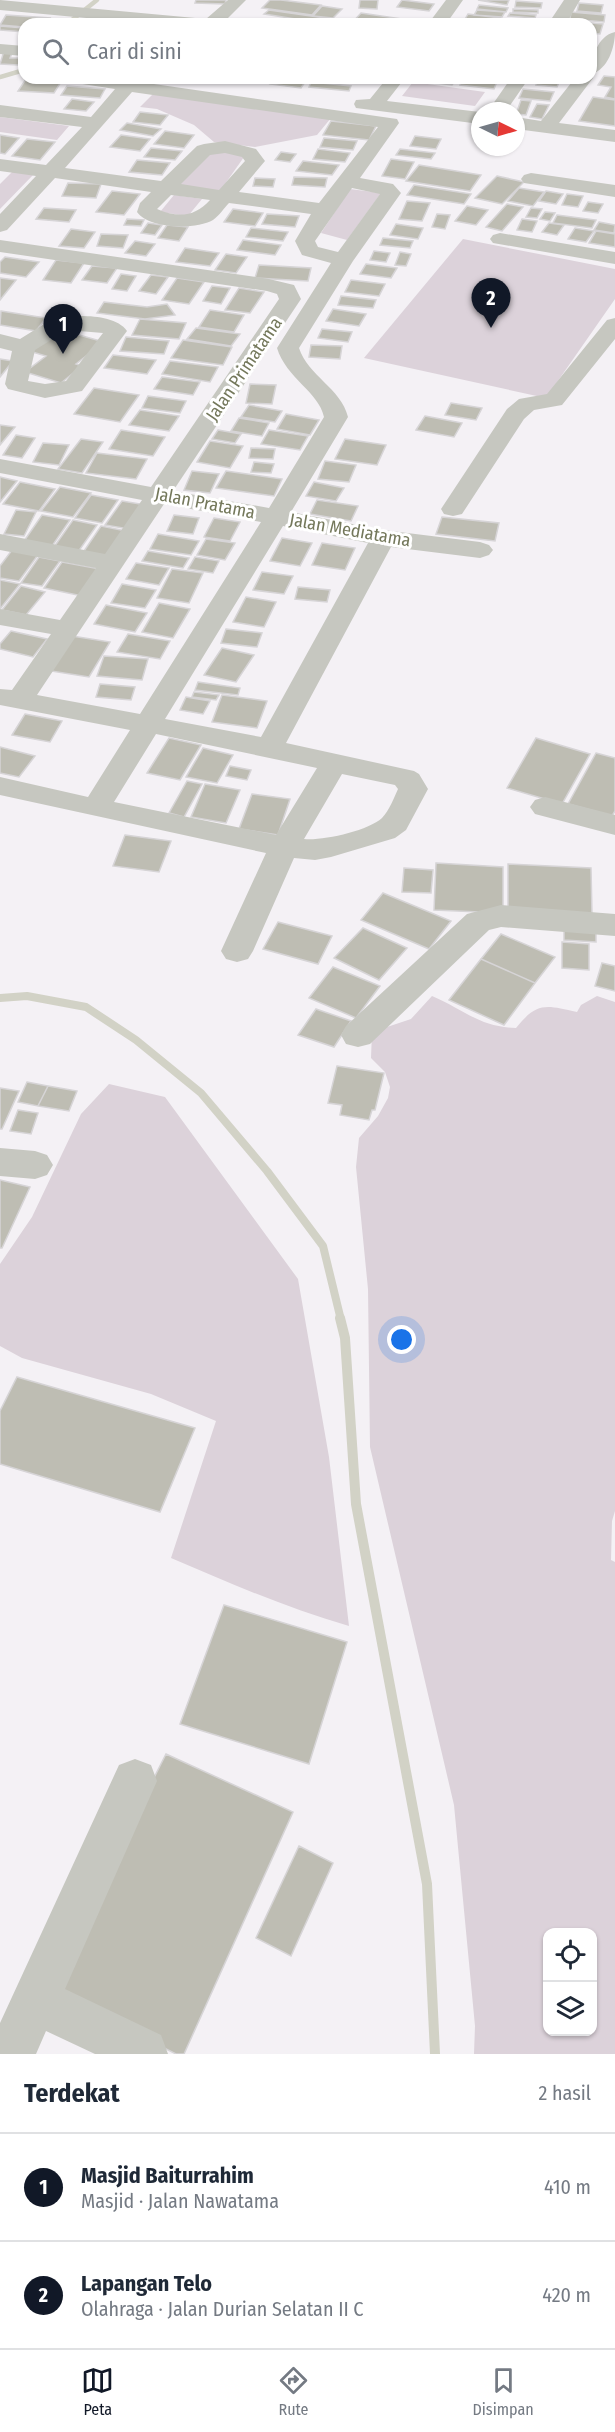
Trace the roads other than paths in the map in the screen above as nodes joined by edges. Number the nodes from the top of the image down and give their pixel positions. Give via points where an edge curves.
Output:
1 (238, 0) edge
2 (455, 0) edge
3 (572, 0) edge
4 (0, 5) edge
5 (140, 18) edge
6 (218, 18) edge
7 (442, 18) edge
8 (561, 18) edge
9 (615, 37) edge
10 (0, 49) edge
11 (18, 50) edge
12 (597, 61) edge
13 (597, 70) edge
14 (615, 73) edge
15 (141, 84) edge
16 (162, 84) edge
17 (173, 84) edge
18 (391, 84) edge
19 (516, 84) edge
20 (579, 84) edge
21 (503, 102) edge
22 (375, 105) junction
23 (0, 111) edge
24 (471, 117) edge
25 (96, 123) junction
26 (525, 124) edge
27 (546, 127) junction
28 (615, 136) edge
29 (2, 168) edge
30 (50, 171) junction
31 (531, 178) dead end
32 (346, 181) junction
33 (167, 187) junction
34 (615, 191) edge
35 (226, 196) junction
36 (324, 210) junction
37 (0, 226) edge
38 (500, 239) dead end
39 (0, 246) edge
40 (615, 258) edge
41 (343, 260) junction
42 (615, 325) edge
43 (0, 341) edge
44 (24, 346) dead end
45 (0, 466) edge
46 (160, 494) junction
47 (453, 509) dead end
48 (276, 517) junction
49 (383, 538) junction
50 (0, 542) edge
51 (480, 550) dead end
52 (113, 563) junction
53 (0, 617) edge
54 (68, 629) junction
55 (10, 698) edge
56 (148, 724) junction
57 (269, 748) junction
58 (334, 763) junction
59 (0, 786) edge
60 (545, 807) dead end
61 (96, 808) junction
62 (615, 825) edge
63 (284, 847) junction
64 (615, 925) edge
65 (237, 951) dead end
66 (358, 1035) dead end
67 (0, 1162) edge
68 (35, 1165) dead end
69 (135, 1781) dead end
70 (35, 2000) junction
71 (144, 2052) dead end
72 (11, 2054) edge

1 - 6 street
2 - 7 street
3 - 8 street
4 - 5 street
9 - 12 street
10 - 11 street
13 - 14 street
15 - 25 street
16 - 32 street via 390,123
17 - 22 street
18 - 22 street
19 - 21 street
20 - 27 street
22 - 24 street
23 - 25 street
25 - 30 street
26 - 27 street
27 - 28 street
29 - 30 street
30 - 33 street
30 - 37 street
31 - 34 street
32 - 36 street
32 - 41 street, Jalan Mediatama via 386,188 391,193
33 - 35 street
33 - 35 street via 147,207 147,212 180,221 198,220
33 - 35 street via 206,148 249,153 255,161
35 - 36 street
36 - 41 street via 304,244 309,251
38 - 40 street
39 - 46 street, Jalan Primatama via 270,285 289,293 287,305
41 - 48 street, Jalan Mediatama via 288,348 294,367 333,406 336,417
42 - 47 street via 554,400 527,404 515,414
43 - 44 street
45 - 46 street, Jalan Pratama
46 - 48 street, Jalan Pratama
46 - 52 street, Jalan Primatama
48 - 49 street, Jalan Mediatama
48 - 56 street, Jalan Pratama
49 - 51 street, Jalan Mediatama
49 - 57 street
50 - 52 street
52 - 54 street, Jalan Primatama
53 - 54 street
54 - 55 street
55 - 56 street
56 - 57 street
56 - 61 street, Jalan Pratama
57 - 58 street
58 - 63 street
58 - 63 street via 409,781 413,789 395,823 384,831 315,850
59 - 61 street
60 - 62 street
61 - 63 street
63 - 65 street
64 - 66 street via 501,916 478,922
67 - 68 street
69 - 70 street
70 - 71 street
70 - 72 street

